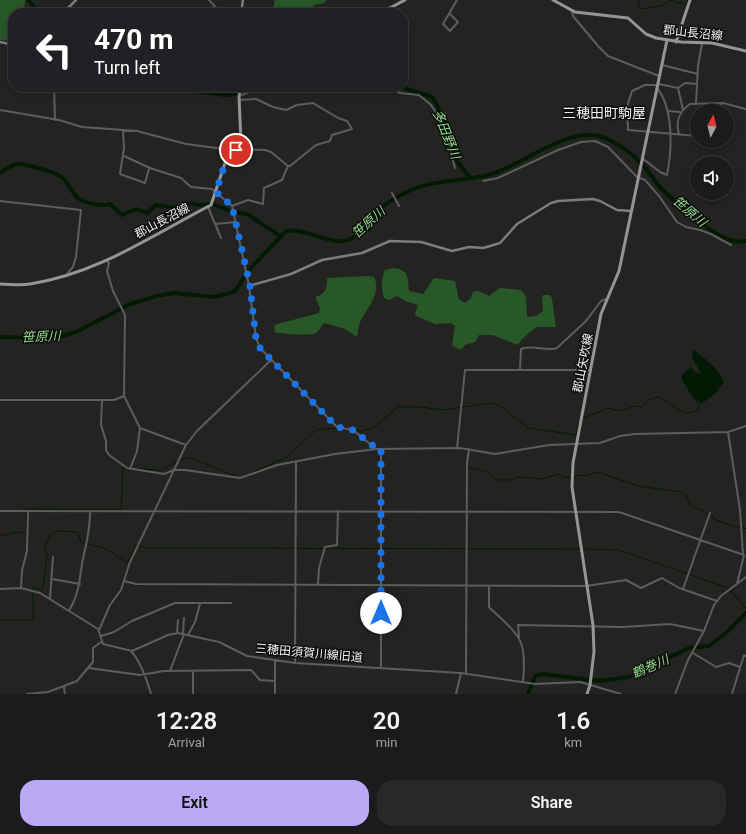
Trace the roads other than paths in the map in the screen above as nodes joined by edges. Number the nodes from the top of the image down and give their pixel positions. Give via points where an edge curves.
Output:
1 (76, 0) edge
2 (209, 0) edge
3 (405, 0) edge
4 (457, 0) edge
5 (553, 0) edge
6 (689, 0) edge
7 (68, 8) edge
8 (216, 8) edge
9 (390, 8) edge
10 (572, 11) junction
11 (450, 14) junction
12 (667, 40) junction
13 (676, 42) junction
14 (702, 42) junction
15 (746, 51) edge
16 (662, 64) junction
17 (698, 74) junction
18 (659, 76) junction
19 (697, 84) junction
20 (657, 85) junction
21 (678, 88) junction
22 (54, 92) edge
23 (240, 92) edge
24 (252, 92) edge
25 (398, 92) edge
26 (239, 98) junction
27 (696, 103) junction
28 (721, 103) joint
29 (746, 109) edge
30 (0, 110) edge
31 (667, 111) junction
32 (681, 111) junction
33 (55, 120) junction
34 (123, 130) junction
35 (647, 132) junction
36 (670, 134) junction
37 (679, 134) junction
38 (690, 135) edge
39 (236, 150) junction
40 (124, 156) junction
41 (641, 158) junction
42 (288, 166) junction
43 (150, 168) junction
44 (455, 168) dead end
45 (638, 177) junction
46 (483, 180) dead end
47 (216, 192) junction
48 (392, 193) dead end
49 (0, 202) edge
50 (208, 206) junction
51 (399, 206) dead end
52 (232, 207) junction
53 (631, 211) junction
54 (235, 222) junction
55 (216, 224) junction
56 (221, 238) dead end
57 (731, 245) dead end
58 (107, 261) junction
59 (66, 275) junction
60 (0, 284) edge
61 (250, 286) junction
62 (606, 299) junction
63 (271, 360) junction
64 (520, 369) junction
65 (590, 370) junction
66 (124, 396) junction
67 (0, 400) edge
68 (102, 400) junction
69 (746, 426) edge
70 (140, 428) junction
71 (728, 432) junction
72 (577, 443) junction
73 (186, 445) junction
74 (457, 448) junction
75 (377, 449) junction
76 (381, 449) junction
77 (469, 449) junction
78 (296, 461) junction
79 (130, 468) junction
80 (174, 470) junction
81 (0, 511) edge
82 (28, 511) junction
83 (90, 511) junction
84 (154, 511) junction
85 (296, 512) junction
86 (338, 512) junction
87 (381, 512) junction
88 (466, 512) junction
89 (576, 512) junction
90 (710, 513) dead end
91 (700, 540) junction
92 (745, 555) edge
93 (53, 557) dead end
94 (746, 577) edge
95 (52, 579) junction
96 (124, 581) junction
97 (80, 584) junction
98 (737, 584) junction
99 (296, 585) junction
100 (318, 585) junction
101 (381, 585) junction
102 (466, 586) junction
103 (489, 586) junction
104 (588, 586) junction
105 (21, 588) junction
106 (0, 589) edge
107 (683, 590) junction
108 (50, 599) junction
109 (717, 601) junction
110 (231, 603) dead end
111 (200, 604) junction
112 (69, 611) junction
113 (184, 618) dead end
114 (178, 620) dead end
115 (593, 627) junction
116 (99, 630) junction
117 (704, 631) junction
118 (177, 633) junction
119 (183, 634) junction
120 (188, 635) junction
121 (101, 636) junction
122 (519, 637) junction
123 (101, 642) junction
124 (131, 651) junction
125 (693, 653) junction
126 (746, 656) edge
127 (275, 660) junction
128 (295, 663) junction
129 (740, 667) junction
130 (88, 668) junction
131 (381, 668) junction
132 (193, 670) junction
133 (170, 671) junction
134 (461, 673) junction
135 (144, 674) junction
136 (466, 674) junction
137 (275, 681) junction
138 (523, 682) junction
139 (591, 683) junction
140 (64, 687) junction
141 (27, 694) edge
142 (64, 694) edge
143 (151, 694) edge
144 (193, 694) edge
145 (275, 694) edge
146 (456, 694) edge
147 (587, 694) edge
148 (621, 694) edge
149 (675, 694) edge
150 (732, 694) edge

1 - 7 street
2 - 8 street
3 - 9 main road
4 - 11 street
5 - 10 main road, 郡山長沼線
6 - 13 main road
10 - 12 main road, 郡山長沼線 via 625,17 633,21 648,36
10 - 18 street via 593,41 608,56
11 - 11 street via 443,24 450,31 458,21
12 - 13 main road, 郡山長沼線
12 - 16 main road, 郡山矢吹線
13 - 14 main road, 郡山長沼線
14 - 15 main road, 郡山長沼線
14 - 17 street
16 - 17 street
16 - 18 main road, 郡山矢吹線
17 - 19 street
18 - 20 main road, 郡山矢吹線
19 - 21 street via 685,83
19 - 27 street
20 - 21 street
20 - 31 street
20 - 35 main road, 郡山矢吹線
20 - 35 street via 645,85 634,90 627,106 628,130
21 - 32 street
22 - 33 street
23 - 26 main road, 郡山長沼線
24 - 26 street
25 - 44 street via 419,95 431,105 445,129
26 - 39 main road, 郡山長沼線 via 241,143
26 - 42 street via 256,99 272,107 286,110 296,105 313,103 350,124 351,130 332,135 330,141 316,145
27 - 28 street
27 - 32 street
28 - 29 street
30 - 33 street
31 - 32 street
31 - 36 street
32 - 37 street via 676,124
33 - 34 street via 82,127
34 - 39 street via 142,132 176,142
34 - 40 street
35 - 36 street
35 - 41 main road, 郡山矢吹線
36 - 37 street
36 - 41 street via 671,149 667,175
37 - 38 street
39 - 42 street via 268,151
39 - 47 main road, 郡山長沼線 via 226,160
40 - 43 street
40 - 43 street via 120,174 122,175 145,183
41 - 45 main road, 郡山矢吹線
42 - 52 street via 282,180 264,188 263,204 248,200
43 - 47 street via 181,178 191,187 210,188
45 - 46 street via 608,147 593,141 581,142 558,150 498,178
45 - 53 main road, 郡山矢吹線
45 - 57 street via 650,185 679,224 700,230
47 - 50 main road, 郡山長沼線
47 - 52 street
48 - 51 street
49 - 59 street via 81,210 76,257 73,267
50 - 55 street
50 - 58 main road, 郡山長沼線
52 - 54 street
53 - 61 street via 617,210 593,199 558,201 517,224 500,242 490,246 452,251 421,242 390,241 362,253 322,260 291,274
53 - 62 main road, 郡山矢吹線 via 619,271
54 - 55 street
54 - 61 street
55 - 56 street
58 - 59 main road, 郡山長沼線
58 - 66 street via 108,274 125,315
59 - 60 main road, 郡山長沼線 via 29,284
61 - 63 street via 256,338 260,348
62 - 64 street via 601,301 593,313 557,348 521,349
62 - 65 main road, 郡山矢吹線
63 - 73 street via 197,431
63 - 75 street via 337,427 353,430
64 - 65 street
64 - 74 street via 465,370
65 - 72 main road, 郡山矢吹線
66 - 68 street via 116,400
66 - 70 street
67 - 68 street
68 - 79 street via 101,424 107,452 122,466
69 - 71 street
70 - 73 street
70 - 79 street via 137,451
71 - 72 street via 635,434 600,443
71 - 92 street
72 - 77 street via 537,446 495,454
72 - 89 main road, 郡山矢吹線 via 572,479
73 - 80 street
74 - 76 street
74 - 77 street
75 - 76 street
75 - 78 street
76 - 87 street
77 - 88 street
78 - 80 street via 272,466 241,478
78 - 85 street
79 - 80 street via 164,474
80 - 84 street
81 - 82 street
82 - 83 street
82 - 105 street via 27,552
83 - 84 street
83 - 97 street via 90,534
84 - 85 street
84 - 96 street via 128,566
85 - 86 street
85 - 99 street
86 - 87 street
86 - 100 street via 337,545 325,546 319,568
87 - 88 street
87 - 101 street
88 - 89 street
88 - 102 street
89 - 91 street via 624,513
89 - 104 main road, 郡山矢吹線
90 - 91 street
91 - 92 street
91 - 107 street
92 - 98 street
93 - 95 street
94 - 98 street
95 - 97 street
95 - 108 street via 48,594
96 - 99 street via 136,584
96 - 116 street via 110,604
97 - 112 street
98 - 109 street
99 - 100 street
99 - 128 street
100 - 101 street
101 - 102 street
101 - 131 street
102 - 103 street
102 - 136 street
103 - 104 street
103 - 122 street via 489,606
104 - 107 street via 626,580 641,588 662,578
104 - 115 main road, 郡山矢吹線
105 - 106 street
105 - 108 street
107 - 109 street
108 - 112 street
109 - 117 street
110 - 111 street
111 - 120 street
111 - 121 street via 175,603
112 - 116 street
113 - 119 street
114 - 118 street
115 - 117 street via 670,624
115 - 122 street via 518,625
115 - 139 main road, 郡山矢吹線
116 - 121 street
117 - 125 street
118 - 119 street, 三穂田須賀川線旧道
118 - 124 street
119 - 120 street, 三穂田須賀川線旧道
119 - 133 street
120 - 127 street, 三穂田須賀川線旧道 via 221,643 242,655
121 - 123 street
122 - 138 street via 525,659
123 - 124 street via 104,645
123 - 130 street via 93,648 93,662
124 - 135 street via 139,660
125 - 129 street via 716,667 730,663
125 - 149 street
126 - 129 street via 744,655
127 - 128 street, 三穂田須賀川線旧道
127 - 137 street
128 - 131 street, 三穂田須賀川線旧道
129 - 150 street
130 - 135 street
130 - 140 street via 77,682
131 - 134 street, 三穂田須賀川線旧道
132 - 133 street
132 - 137 street via 252,670 260,680
132 - 144 street
133 - 135 street
134 - 136 street, 三穂田須賀川線旧道
134 - 146 street
135 - 143 street
136 - 138 street, 三穂田須賀川線旧道
137 - 145 street
138 - 139 street, 三穂田須賀川線旧道
139 - 147 main road, 郡山矢吹線
139 - 148 street, 三穂田須賀川線旧道
140 - 141 street via 39,694
140 - 142 street

